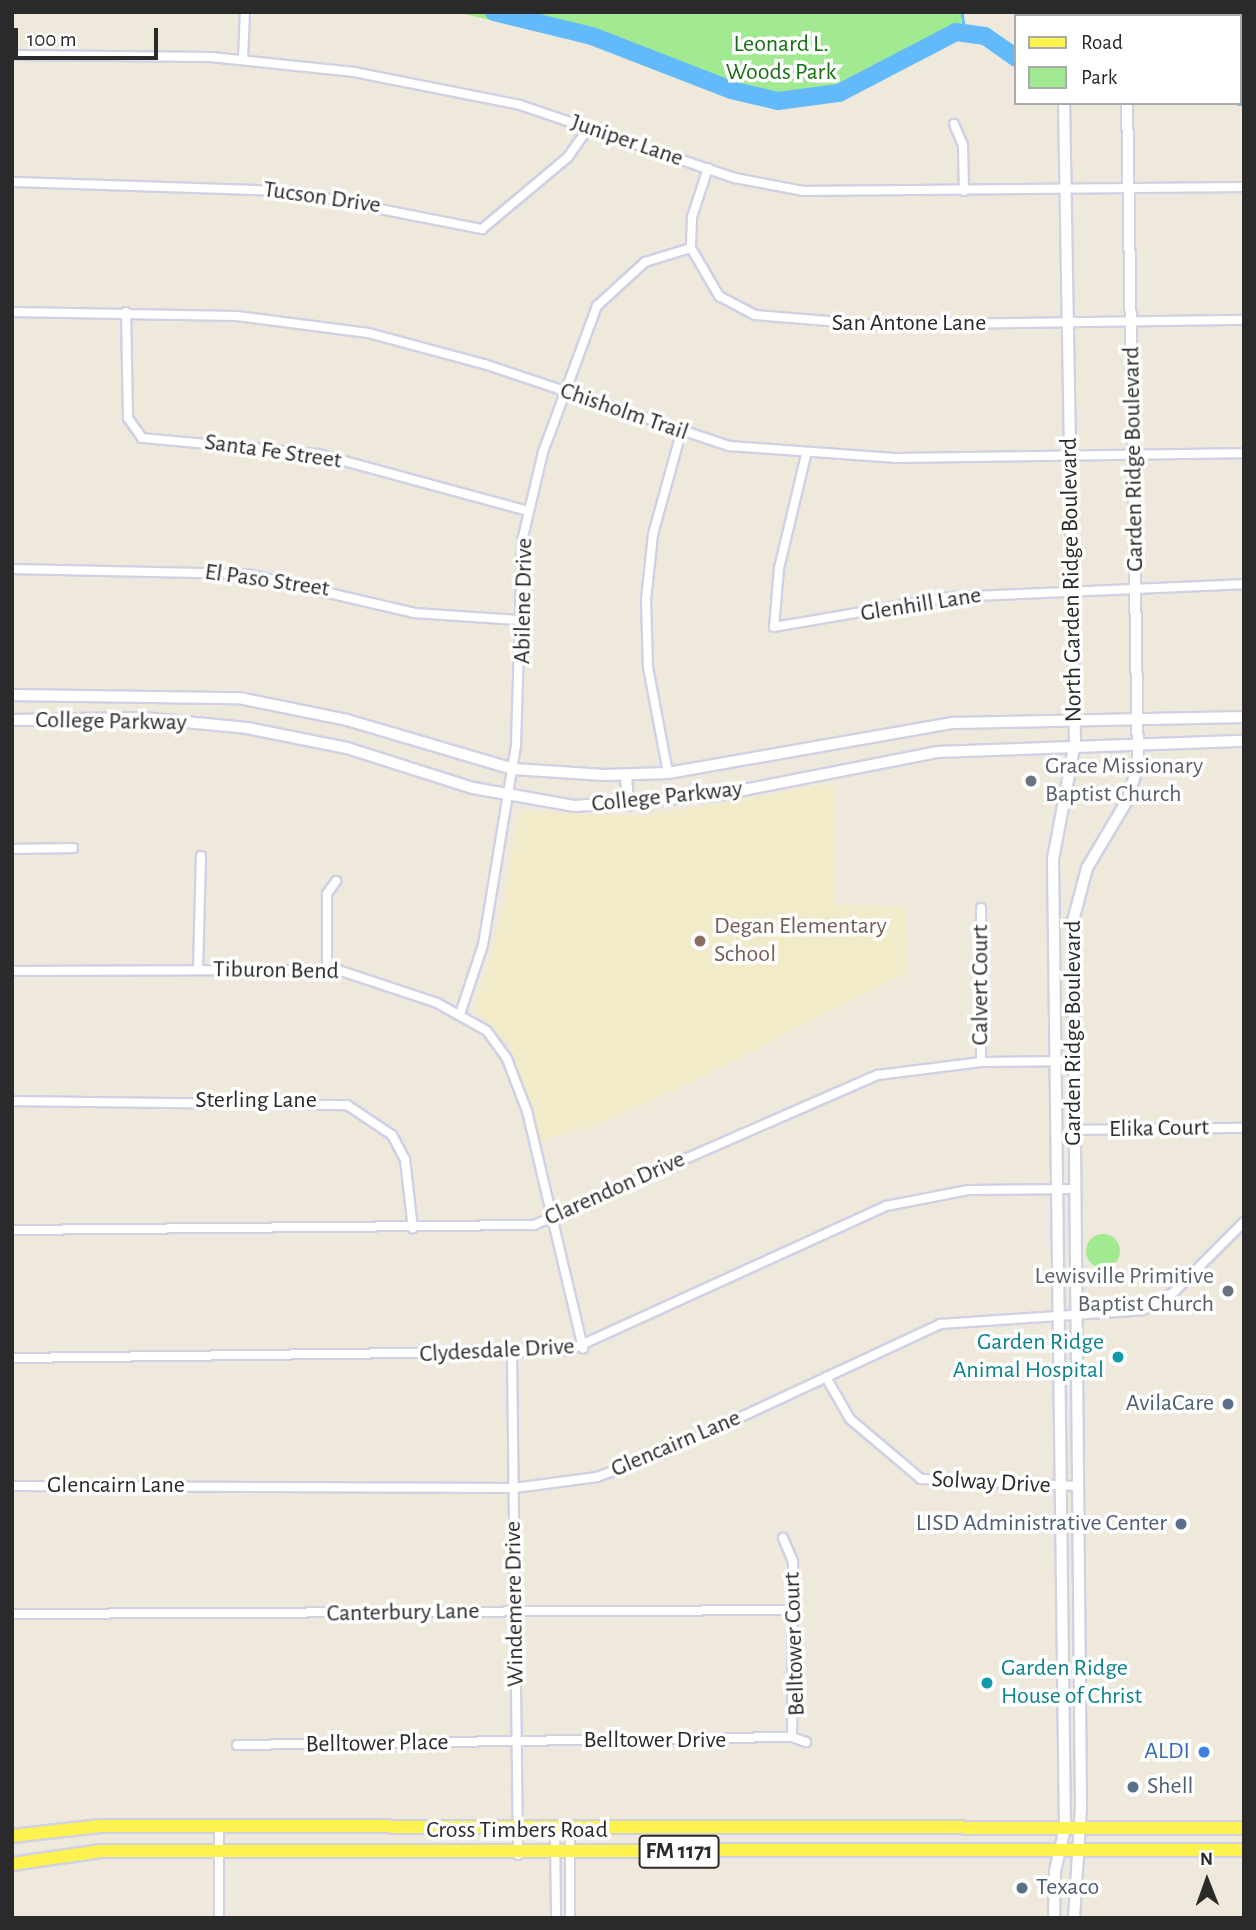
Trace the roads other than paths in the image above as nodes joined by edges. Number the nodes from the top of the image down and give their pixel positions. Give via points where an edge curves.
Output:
1 (245, 12) edge
2 (12, 55) edge
3 (243, 59) junction
4 (1064, 105) edge
5 (1128, 105) edge
6 (954, 124) dead end
7 (588, 128) junction
8 (708, 169) junction
9 (12, 182) edge
10 (1244, 187) edge
11 (1129, 188) junction
12 (1066, 189) junction
13 (964, 191) junction
14 (691, 248) junction
15 (12, 312) edge
16 (126, 312) junction
17 (1244, 320) edge
18 (1131, 321) junction
19 (1068, 322) junction
20 (563, 390) junction
21 (681, 433) junction
22 (1244, 453) edge
23 (806, 455) junction
24 (1070, 455) junction
25 (1134, 456) junction
26 (528, 511) junction
27 (12, 569) edge
28 (1244, 584) edge
29 (1136, 585) junction
30 (1072, 588) junction
31 (518, 620) junction
32 (12, 695) edge
33 (1244, 717) edge
34 (1074, 718) junction
35 (1138, 718) junction
36 (12, 720) edge
37 (1244, 741) edge
38 (1139, 742) junction
39 (1075, 743) junction
40 (513, 769) junction
41 (668, 773) junction
42 (626, 775) junction
43 (508, 795) junction
44 (628, 805) junction
45 (73, 848) dead end
46 (12, 849) edge
47 (201, 856) dead end
48 (336, 881) dead end
49 (981, 908) dead end
50 (327, 969) junction
51 (198, 970) junction
52 (12, 971) edge
53 (460, 1014) junction
54 (1055, 1060) junction
55 (1073, 1061) junction
56 (981, 1062) junction
57 (12, 1101) edge
58 (1244, 1128) edge
59 (1074, 1130) junction
60 (1056, 1189) junction
61 (1074, 1189) junction
62 (553, 1220) junction
63 (1244, 1222) edge
64 (413, 1228) junction
65 (12, 1230) edge
66 (1057, 1317) junction
67 (1075, 1317) junction
68 (583, 1348) junction
69 (512, 1354) junction
70 (12, 1358) edge
71 (826, 1377) junction
72 (12, 1486) edge
73 (1060, 1486) junction
74 (1078, 1486) junction
75 (514, 1488) junction
76 (783, 1538) dead end
77 (1062, 1597) junction
78 (1079, 1597) junction
79 (794, 1610) junction
80 (515, 1612) junction
81 (12, 1614) edge
82 (792, 1737) junction
83 (806, 1742) dead end
84 (516, 1743) junction
85 (237, 1745) dead end
86 (142, 1827) junction
87 (219, 1828) junction
88 (751, 1828) junction
89 (878, 1828) junction
90 (1065, 1828) junction
91 (1080, 1828) junction
92 (1244, 1828) edge
93 (355, 1830) junction
94 (517, 1831) junction
95 (555, 1831) junction
96 (570, 1831) junction
97 (12, 1836) edge
98 (1057, 1850) junction
99 (1077, 1850) junction
100 (1244, 1850) edge
101 (142, 1851) junction
102 (219, 1851) junction
103 (751, 1851) junction
104 (878, 1851) junction
105 (355, 1852) junction
106 (556, 1853) junction
107 (571, 1853) junction
108 (518, 1854) junction
109 (12, 1864) edge
110 (219, 1918) edge
111 (556, 1918) edge
112 (570, 1918) edge
113 (1054, 1918) edge
114 (1074, 1918) edge

1 - 3 street
2 - 3 street, Juniper Lane
3 - 7 street, Juniper Lane via 435,86
4 - 12 main road, North Garden Ridge Boulevard
5 - 11 main road, Garden Ridge Boulevard
6 - 13 street via 964,145
7 - 8 street, Juniper Lane
7 - 9 street, Tucson Drive via 568,157 482,229 288,191
8 - 13 street, Juniper Lane via 803,191
8 - 14 street via 692,217
10 - 11 street, Juniper Lane
11 - 12 street, Juniper Lane
11 - 18 main road, Garden Ridge Boulevard
12 - 13 street, Juniper Lane
12 - 19 main road, North Garden Ridge Boulevard
14 - 19 street, San Antone Lane via 719,296 755,316 864,325
14 - 20 street, Abilene Drive via 645,262 597,306
15 - 16 street, Chisholm Trail
16 - 20 street, Chisholm Trail via 237,316 368,333
16 - 26 street, Santa Fe Street via 128,418 142,438 307,452
17 - 18 street, San Antone Lane
18 - 19 street, San Antone Lane
18 - 25 main road, Garden Ridge Boulevard
19 - 24 main road, North Garden Ridge Boulevard
20 - 21 street, Chisholm Trail
20 - 26 street, Abilene Drive
21 - 23 street, Chisholm Trail
21 - 41 street via 653,534 646,600 648,667
22 - 25 street, Chisholm Trail
23 - 24 street, Chisholm Trail
23 - 30 street, Glenhill Lane via 779,568 774,627 950,597
24 - 25 street, Chisholm Trail
24 - 30 main road, North Garden Ridge Boulevard
25 - 29 main road, Garden Ridge Boulevard
26 - 31 street, Abilene Drive
27 - 31 street, El Paso Street via 247,574 414,612
28 - 29 street, Glenhill Lane
29 - 30 street, Glenhill Lane
29 - 35 main road, Garden Ridge Boulevard
30 - 34 main road, North Garden Ridge Boulevard
31 - 40 street, Abilene Drive via 522,690
32 - 40 main road, College Parkway via 239,698 346,720
33 - 35 main road, College Parkway
34 - 35 main road, College Parkway
34 - 39 main road, North Garden Ridge Boulevard
34 - 41 main road, College Parkway via 914,727
35 - 38 main road, Garden Ridge Boulevard
36 - 43 main road, College Parkway via 144,718 258,730
37 - 38 main road, College Parkway
38 - 39 main road, College Parkway
38 - 55 main road, Garden Ridge Boulevard via 1128,799 1087,869 1077,899
39 - 44 main road, College Parkway via 937,752
39 - 54 main road, North Garden Ridge Boulevard via 1053,859
40 - 42 main road, College Parkway
40 - 43 street, Abilene Drive
41 - 42 main road, College Parkway
42 - 44 main road
43 - 44 main road, College Parkway via 575,806
43 - 53 street, Abilene Drive via 484,937
45 - 46 street
47 - 51 street
48 - 50 street via 327,894
49 - 56 street, Calvert Court
50 - 51 street, Tiburon Bend
50 - 53 street, Tiburon Bend via 383,982
51 - 52 street, Tiburon Bend
53 - 62 street, Tiburon Bend via 487,1031 516,1076
54 - 55 street, Clarendon Drive
54 - 56 street, Clarendon Drive
54 - 60 main road, North Garden Ridge Boulevard
55 - 59 main road, Garden Ridge Boulevard
56 - 62 street, Clarendon Drive via 902,1069 835,1090
57 - 64 street, Sterling Lane via 347,1105 393,1135 406,1164
58 - 59 street, Elika Court
59 - 61 main road, Garden Ridge Boulevard
60 - 61 street, Clydesdale Drive
60 - 66 main road, North Garden Ridge Boulevard
60 - 68 street, Clydesdale Drive via 946,1192 886,1206
61 - 67 main road, Garden Ridge Boulevard
62 - 64 street, Clarendon Drive
62 - 68 street, Tiburon Bend
63 - 67 street, Glencairn Lane via 1174,1292 1143,1310
64 - 65 street, Clarendon Drive
66 - 67 street, Glencairn Lane
66 - 71 street, Glencairn Lane via 953,1320
66 - 73 main road, North Garden Ridge Boulevard
67 - 74 main road, Garden Ridge Boulevard
68 - 69 street, Clydesdale Drive
69 - 70 street, Clydesdale Drive
69 - 75 street, Windemere Drive
71 - 73 street, Solway Drive via 850,1419 921,1479
71 - 75 street, Glencairn Lane via 618,1470
72 - 75 street, Glencairn Lane
73 - 74 street, Solway Drive
73 - 77 main road, North Garden Ridge Boulevard
74 - 78 main road, Garden Ridge Boulevard
75 - 80 street, Windemere Drive
76 - 79 street, Belltower Court via 793,1562
77 - 78 main road
77 - 90 main road, North Garden Ridge Boulevard
78 - 91 main road, Garden Ridge Boulevard
79 - 80 street, Canterbury Lane
79 - 82 street, Belltower Court
80 - 81 street, Canterbury Lane
80 - 84 street, Windemere Drive
82 - 83 street, Belltower Court
82 - 84 street, Belltower Drive
84 - 85 street, Belltower Place
84 - 94 street, Windemere Drive
86 - 87 main road, Cross Timbers Road / FM 1171
86 - 97 main road, Cross Timbers Road / FM 1171
86 - 101 main road
87 - 93 main road, Cross Timbers Road / FM 1171
87 - 102 street
88 - 89 main road, Cross Timbers Road / FM 1171
88 - 96 main road, Cross Timbers Road / FM 1171
88 - 103 main road
89 - 90 main road, Cross Timbers Road / FM 1171
89 - 104 main road
90 - 91 main road, FM 1171
90 - 98 main road, North Garden Ridge Boulevard
91 - 92 main road, FM 1171
91 - 99 main road, Garden Ridge Boulevard
93 - 94 main road, Cross Timbers Road / FM 1171
93 - 105 main road
94 - 95 main road, Cross Timbers Road / FM 1171
94 - 108 street, Windemere Drive
95 - 96 main road, Cross Timbers Road / FM 1171
95 - 106 street
96 - 107 street
98 - 99 main road, FM 1171
98 - 104 main road, Cross Timbers Road / FM 1171
98 - 113 main road, North Garden Ridge Boulevard
99 - 100 main road, FM 1171
99 - 114 main road, Garden Ridge Boulevard
101 - 102 main road, Cross Timbers Road / FM 1171
101 - 109 main road, Cross Timbers Road / FM 1171
102 - 105 main road, Cross Timbers Road / FM 1171
102 - 110 street
103 - 104 main road, Cross Timbers Road / FM 1171
103 - 107 main road, Cross Timbers Road / FM 1171
105 - 108 main road, Cross Timbers Road / FM 1171
106 - 107 main road, Cross Timbers Road / FM 1171
106 - 108 main road, Cross Timbers Road / FM 1171
106 - 111 street
107 - 112 street

